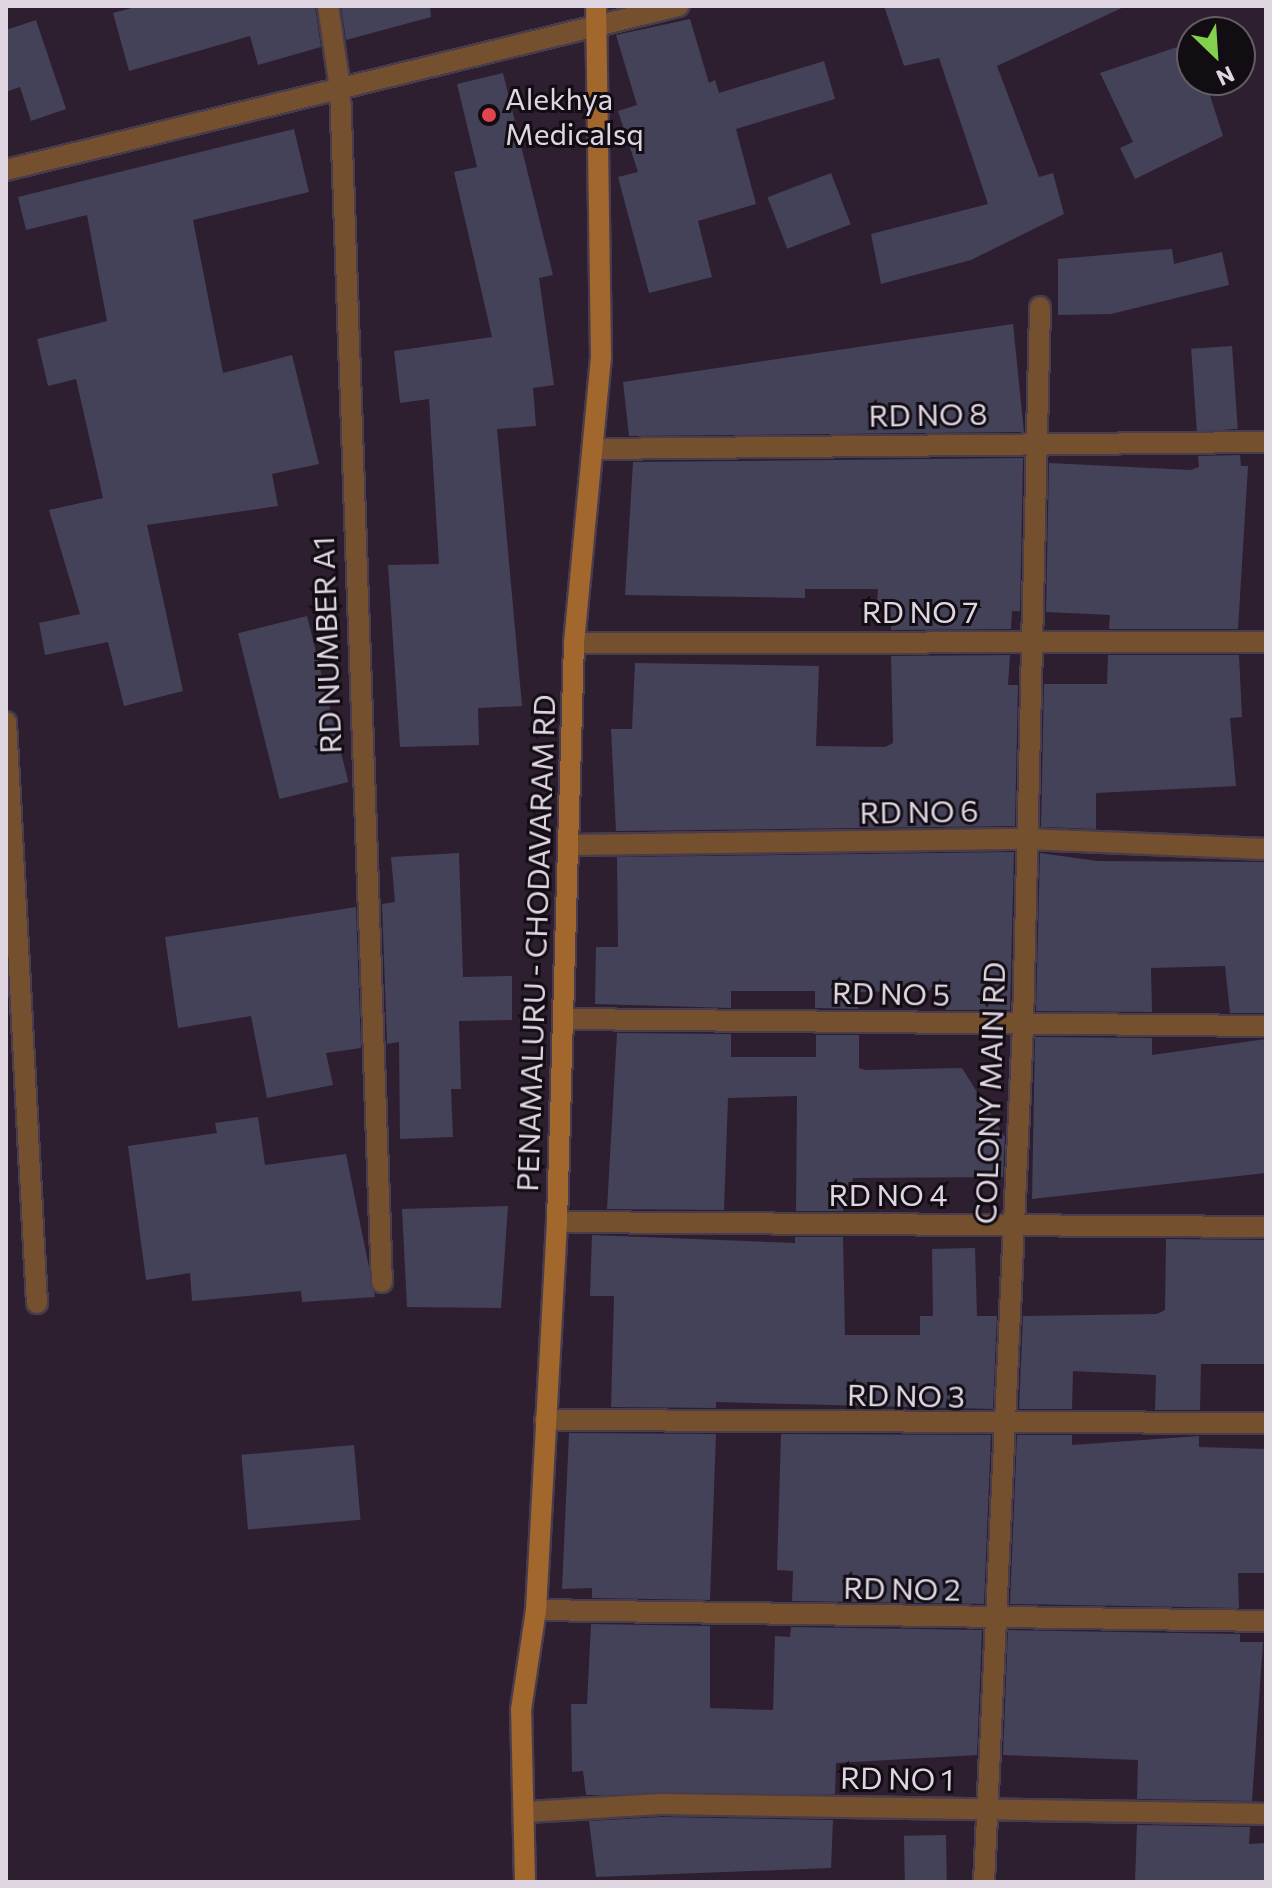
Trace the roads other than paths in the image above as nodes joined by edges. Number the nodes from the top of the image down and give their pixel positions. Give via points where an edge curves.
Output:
1 (328, 6) edge
2 (596, 6) edge
3 (678, 6) edge
4 (596, 28) junction
5 (340, 88) junction
6 (6, 170) edge
7 (1040, 307) dead end
8 (1040, 442) junction
9 (1264, 442) dead end
10 (594, 449) junction
11 (1027, 641) junction
12 (1266, 642) edge
13 (574, 643) junction
14 (6, 722) edge
15 (1027, 839) junction
16 (572, 845) junction
17 (1266, 849) edge
18 (564, 1019) junction
19 (1023, 1025) junction
20 (1266, 1026) edge
21 (557, 1222) junction
22 (1014, 1224) junction
23 (1266, 1227) edge
24 (382, 1282) dead end
25 (37, 1303) dead end
26 (545, 1420) junction
27 (1266, 1423) edge
28 (1002, 1426) junction
29 (536, 1610) junction
30 (997, 1620) junction
31 (1266, 1621) edge
32 (987, 1810) junction
33 (527, 1812) junction
34 (1266, 1814) edge
35 (525, 1882) edge
36 (984, 1882) edge

1 - 5 street, RD NUMBER A1
2 - 4 main road, PENAMALURU - CHODAVARAM RD
3 - 4 street
4 - 5 street
4 - 10 main road, PENAMALURU - CHODAVARAM RD via 601,357
5 - 6 street
5 - 24 street, RD NUMBER A1
7 - 8 street, COLONY MAIN RD
8 - 9 street, RD NO 8
8 - 10 street, RD NO 8
8 - 11 street, COLONY MAIN RD
10 - 13 main road, PENAMALURU - CHODAVARAM RD
11 - 12 street, RD NO 7
11 - 13 street, RD NO 7
11 - 15 street, COLONY MAIN RD
13 - 16 main road, PENAMALURU - CHODAVARAM RD
14 - 25 street
15 - 16 street, RD NO 6
15 - 17 street, RD NO 6
15 - 19 street, COLONY MAIN RD
16 - 18 main road, PENAMALURU - CHODAVARAM RD
18 - 19 street, RD NO 5
18 - 21 main road, PENAMALURU - CHODAVARAM RD
19 - 20 street, RD NO 5
19 - 22 street, COLONY MAIN RD
21 - 22 street, RD NO 4
21 - 26 main road, PENAMALURU - CHODAVARAM RD
22 - 23 street, RD NO 4
22 - 28 street, COLONY MAIN RD
26 - 28 street, RD NO 3
26 - 29 main road, PENAMALURU - CHODAVARAM RD
27 - 28 street, RD NO 3
28 - 30 street, COLONY MAIN RD
29 - 30 street, RD NO 2
29 - 33 main road, PENAMALURU - CHODAVARAM RD via 521,1710
30 - 31 street, RD NO 2
30 - 32 street, COLONY MAIN RD
32 - 33 street, RD NO 1 via 661,1804
32 - 34 street, RD NO 1
32 - 36 street, COLONY MAIN RD
33 - 35 main road, PENAMALURU - CHODAVARAM RD

